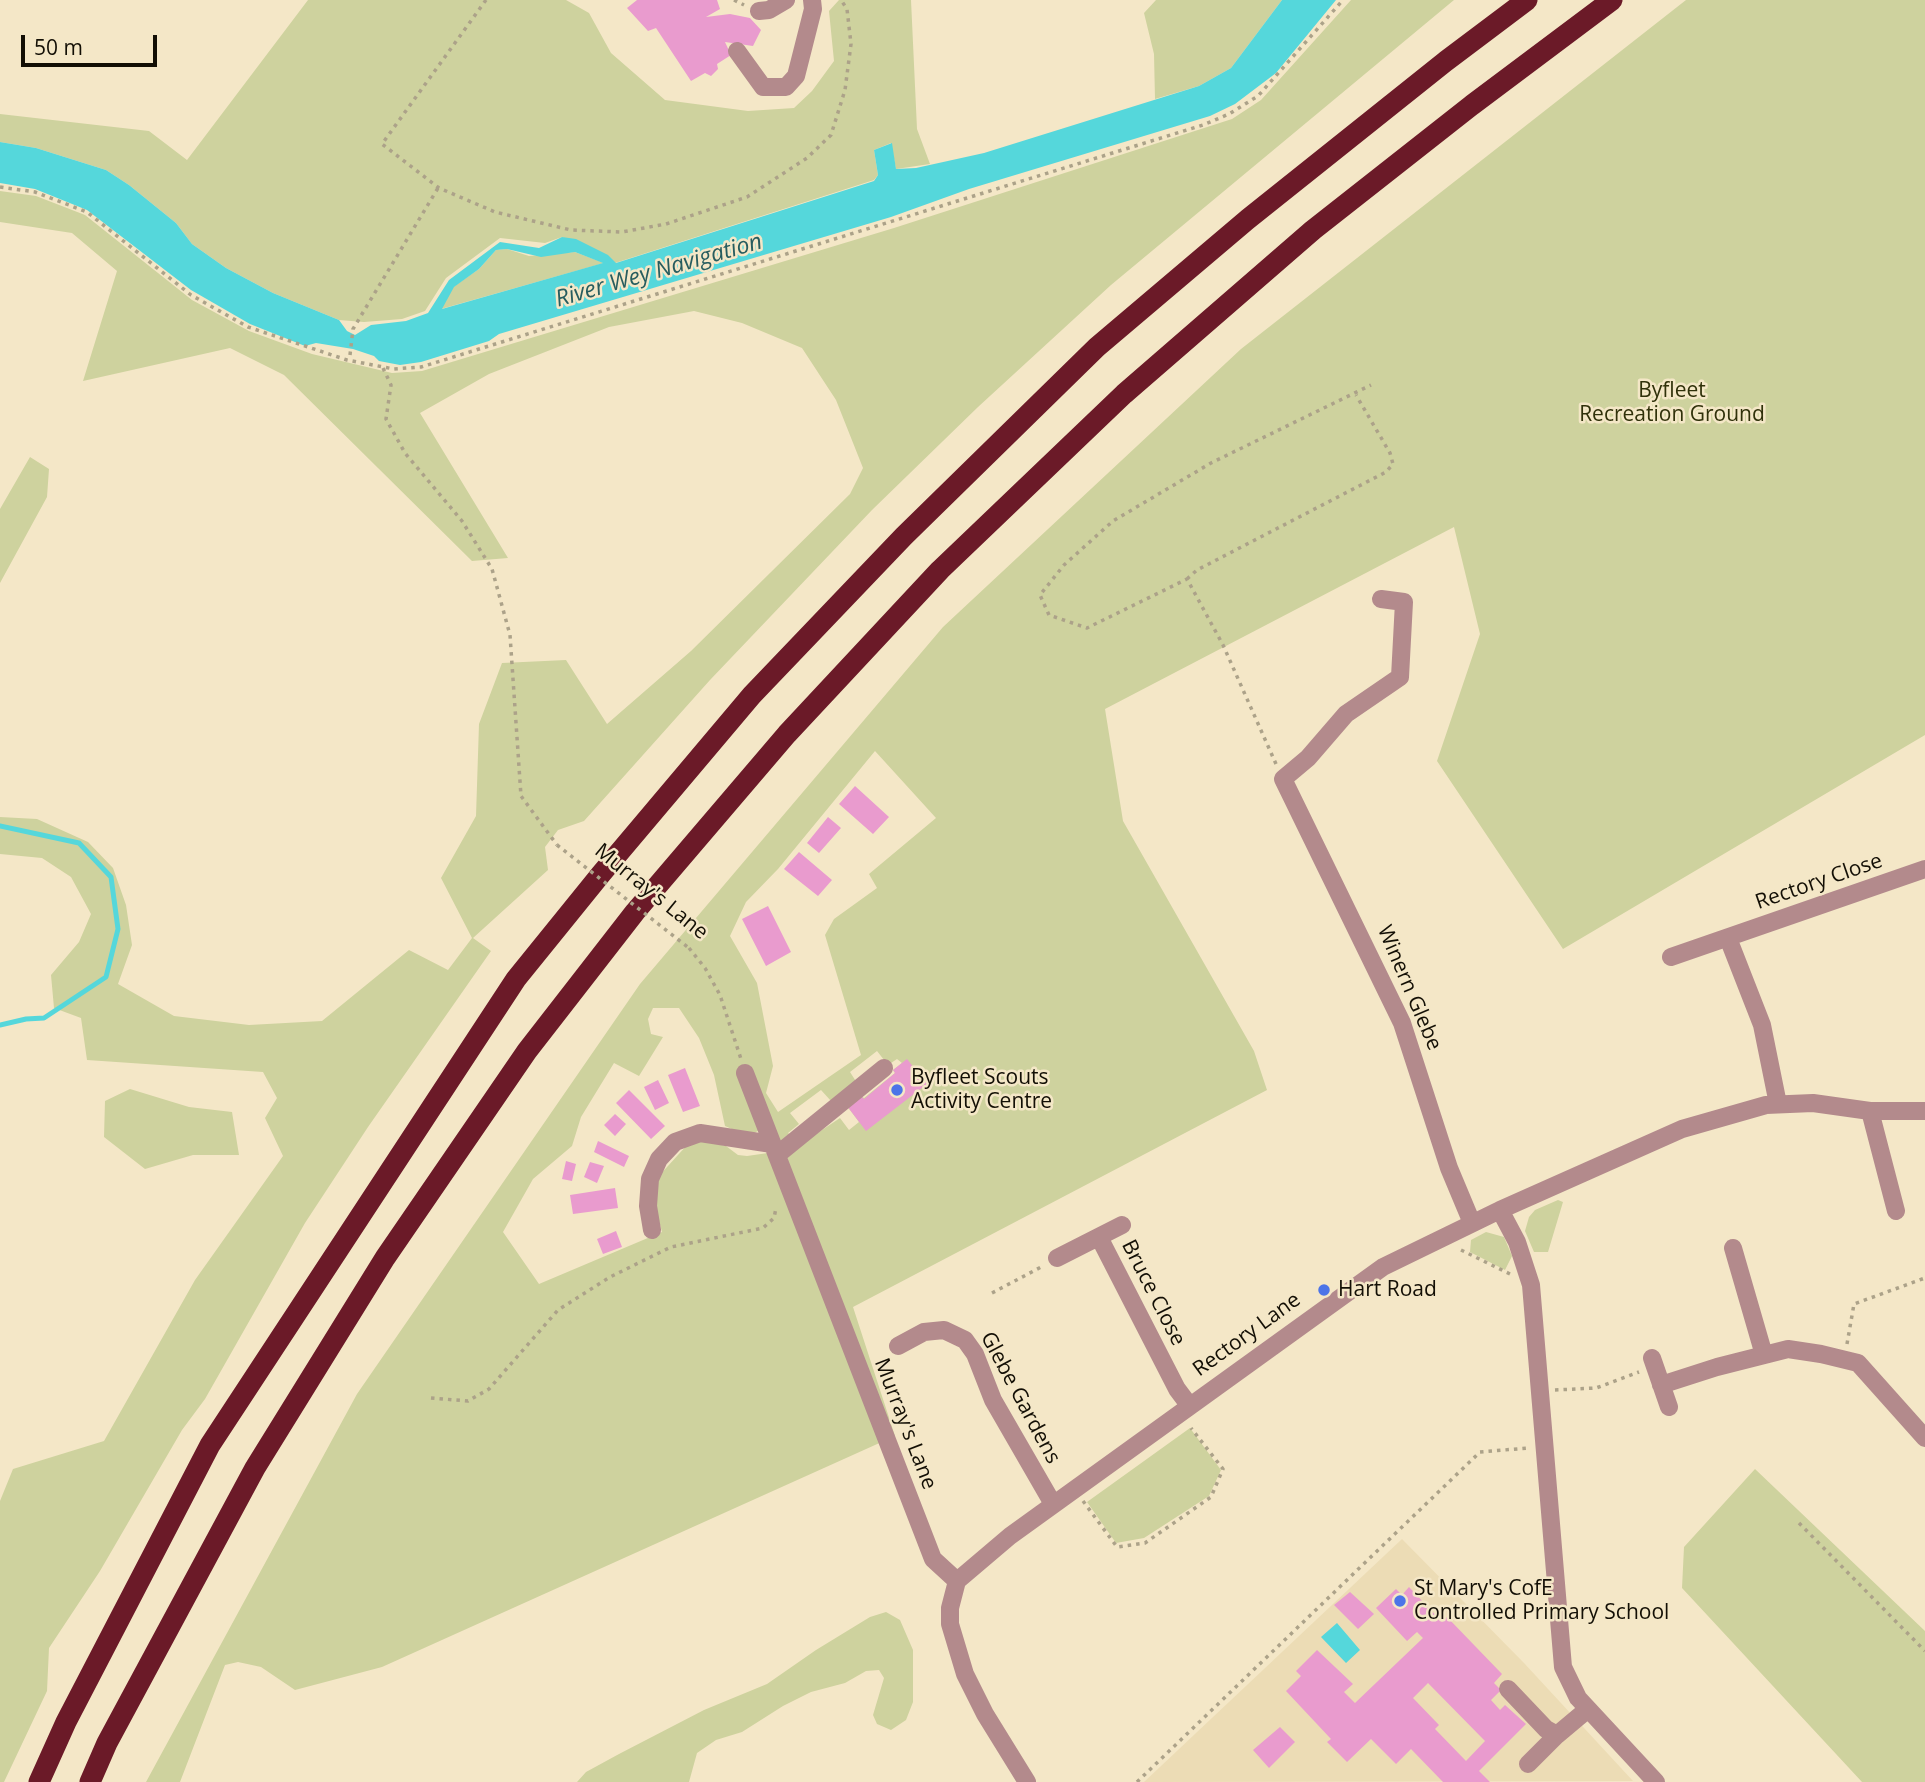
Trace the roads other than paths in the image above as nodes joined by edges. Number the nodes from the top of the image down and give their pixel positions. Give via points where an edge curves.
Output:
1 (786, 0) edge
2 (812, 0) edge
3 (1527, 0) edge
4 (1612, 0) edge
5 (759, 11) dead end
6 (737, 51) dead end
7 (1381, 599) dead end
8 (1925, 869) edge
9 (1728, 938) junction
10 (1671, 957) dead end
11 (884, 1068) dead end
12 (746, 1073) road end
13 (1778, 1104) junction
14 (1870, 1111) junction
15 (1925, 1111) edge
16 (774, 1149) junction
17 (1500, 1210) junction
18 (1896, 1211) dead end
19 (1472, 1223) junction
20 (1122, 1225) dead end
21 (652, 1230) dead end
22 (1099, 1237) junction
23 (1733, 1248) dead end
24 (1057, 1258) road end
25 (898, 1346) dead end
26 (1764, 1355) junction
27 (1653, 1362) road end
28 (1661, 1385) junction
29 (1668, 1407) dead end
30 (1184, 1409) junction
31 (1925, 1438) edge
32 (1054, 1504) junction
33 (957, 1581) junction
34 (1508, 1689) dead end
35 (1588, 1709) junction
36 (1557, 1735) junction
37 (1528, 1764) dead end
38 (39, 1782) edge
39 (90, 1782) edge
40 (1027, 1782) edge
41 (1656, 1782) edge

1 - 5 street
2 - 6 street via 796,76 786,87 764,88
3 - 38 highway via 1248,219 1097,347 904,536 752,695 601,874 516,979 210,1445
4 - 39 highway via 1313,230 1124,394 940,570 787,734 644,901 527,1051 385,1258 256,1468
7 - 19 street, Winern Glebe via 1411,602 1400,677 1346,714 1283,779 1402,1023 1449,1168
8 - 9 street, Rectory Close
9 - 10 street, Rectory Close
9 - 13 street via 1762,1026
11 - 16 street
12 - 16 street, Murray's Lane
13 - 14 street, Rectory Lane via 1813,1103
13 - 17 street, Rectory Lane via 1682,1129
14 - 15 street, Rectory Lane
14 - 18 street
16 - 21 street via 700,1133 675,1142 659,1159 650,1179
16 - 33 street, Murray's Lane via 933,1559
17 - 19 street, Rectory Lane
17 - 35 street via 1531,1285 1563,1667
19 - 30 street, Rectory Lane via 1382,1267
20 - 22 street, Bruce Close
22 - 24 street, Bruce Close
22 - 30 street, Bruce Close
23 - 26 street
25 - 32 street, Glebe Gardens via 924,1332 944,1330 965,1340 993,1400
26 - 28 street
26 - 31 street via 1788,1349 1858,1363
27 - 28 street
28 - 29 street
30 - 32 street, Rectory Lane
32 - 33 street, Rectory Lane
33 - 40 street via 950,1624 965,1674
34 - 36 street
35 - 36 street
35 - 41 street
36 - 37 street

